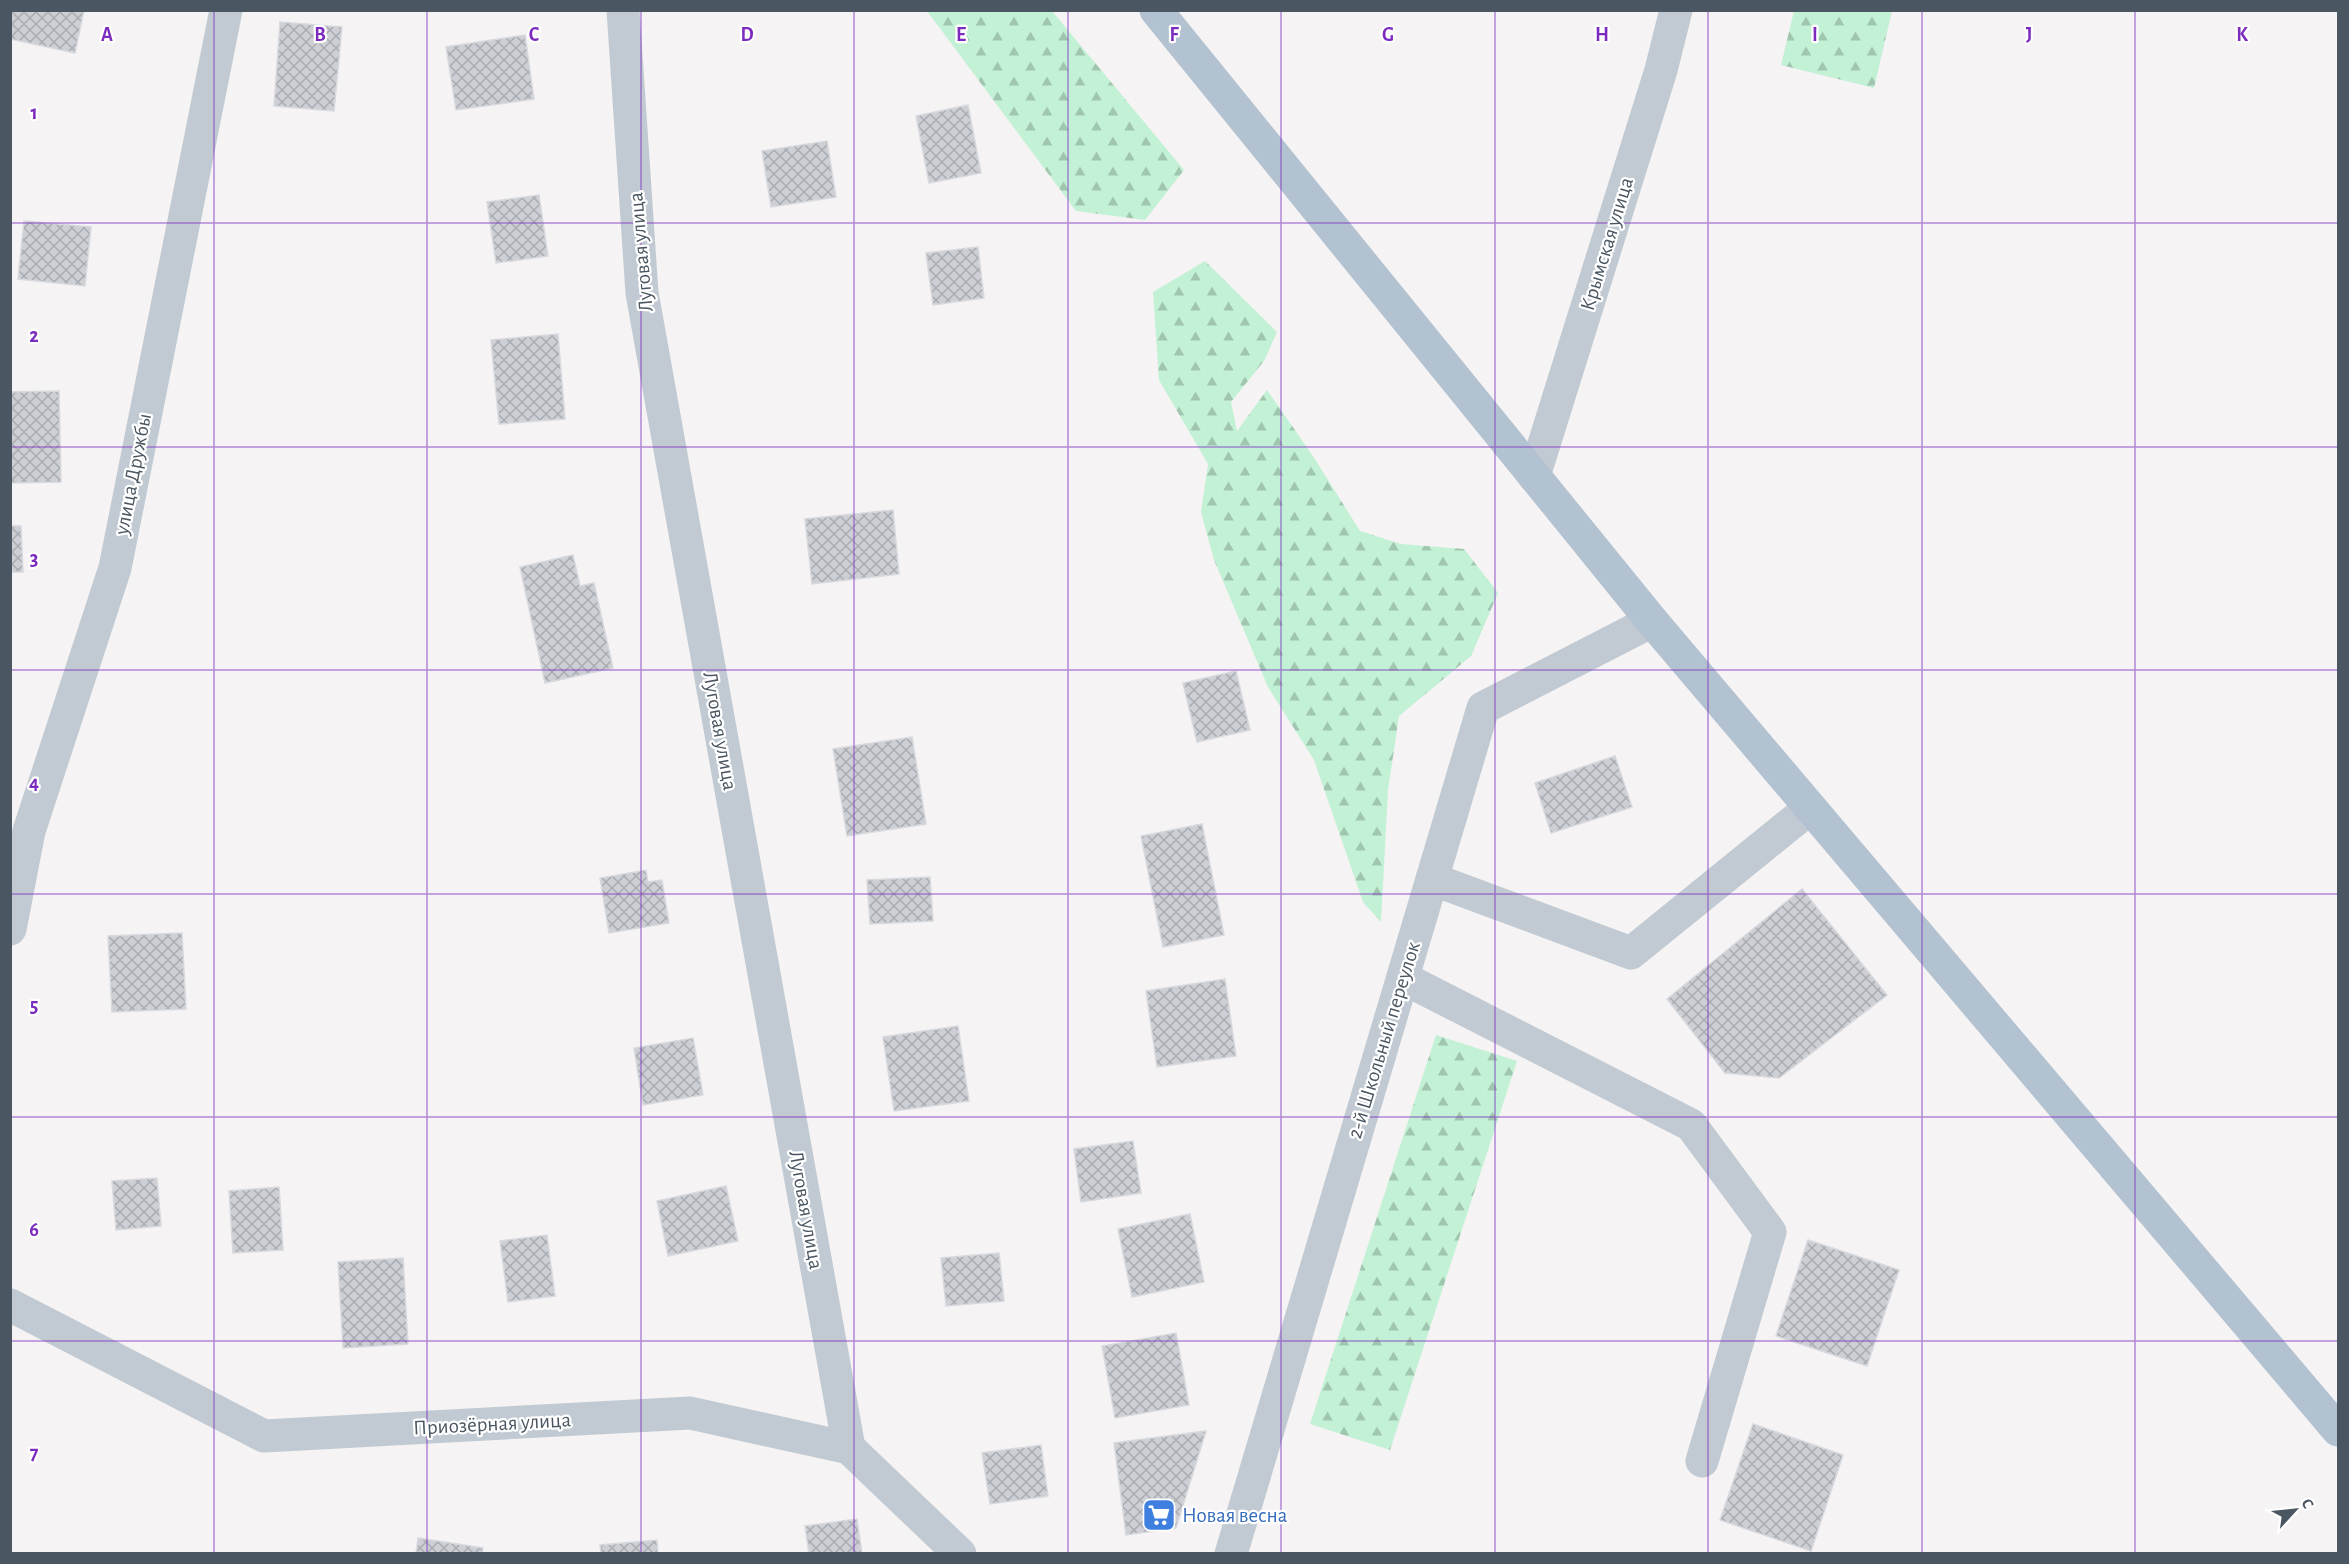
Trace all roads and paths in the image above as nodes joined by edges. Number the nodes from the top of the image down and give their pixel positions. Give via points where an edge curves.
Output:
1 (226, 10) edge
2 (623, 10) edge
3 (1156, 10) edge
4 (1676, 10) edge
5 (1534, 476) junction
6 (1652, 621) junction
7 (1810, 808) junction
8 (1432, 879) junction
9 (10, 929) edge
10 (1403, 978) junction
11 (10, 1305) edge
12 (2338, 1430) edge
13 (849, 1448) junction
14 (1702, 1461) dead end
15 (960, 1554) edge
16 (1231, 1554) edge

1 - 9 street, улица Дружбы via 115,568 29,831
2 - 13 street, Луговая улица via 642,292
3 - 5 main road
4 - 5 street, Крымская улица via 1661,70
5 - 6 main road
6 - 7 main road
6 - 8 street, 2-й Школьный переулок via 1483,708
7 - 8 street via 1631,953
7 - 12 main road
8 - 10 street, 2-й Школьный переулок
10 - 14 street via 1691,1125 1770,1232
10 - 16 street, 2-й Школьный переулок
11 - 13 street, Приозёрная улица via 264,1436 690,1413
13 - 15 street

